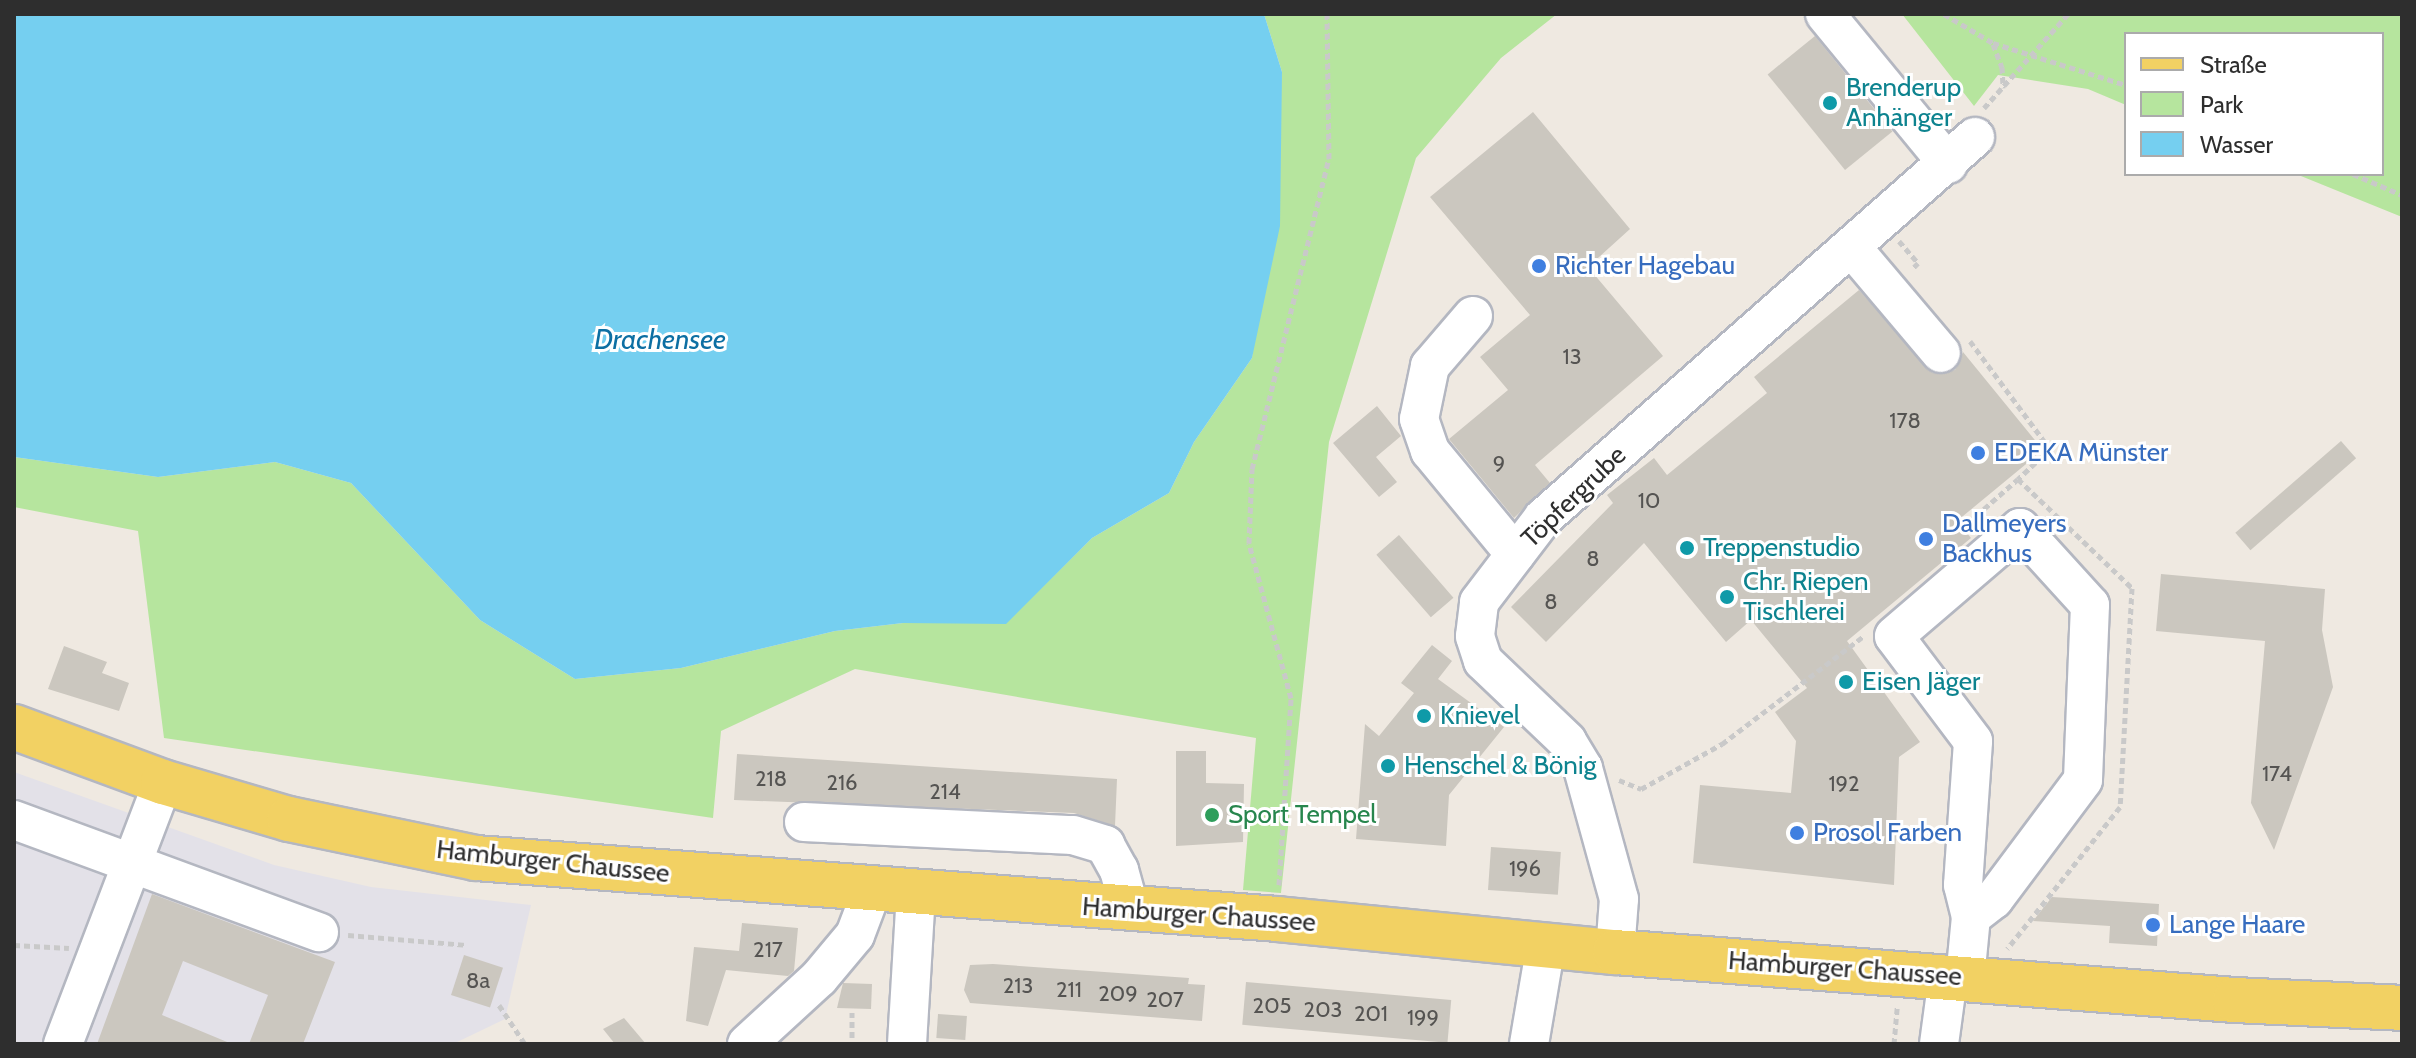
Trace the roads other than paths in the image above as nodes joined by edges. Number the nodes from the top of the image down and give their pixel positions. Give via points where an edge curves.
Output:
1 (1825, 14) edge
2 (1975, 137) road end
3 (1948, 164) junction
4 (1853, 249) junction
5 (1473, 316) dead end
6 (1941, 353) dead end
7 (1515, 554) junction
8 (14, 727) edge
9 (163, 782) junction
10 (14, 820) edge
11 (804, 822) dead end
12 (132, 861) junction
13 (872, 890) junction
14 (916, 893) junction
15 (1967, 901) junction
16 (1130, 910) junction
17 (319, 932) road end
18 (1546, 945) junction
19 (1615, 952) junction
20 (1956, 978) junction
21 (2402, 1008) edge
22 (63, 1044) edge
23 (747, 1044) edge
24 (907, 1044) edge
25 (1529, 1044) edge
26 (1939, 1044) edge

1 - 3 street
2 - 3 street, Töpfergrube
3 - 4 street, Töpfergrube
4 - 6 street
4 - 7 street, Töpfergrube via 1543,518
5 - 7 street via 1430,366 1419,419 1430,451
7 - 19 street, Töpfergrube via 1479,602 1475,636 1483,661 1567,741 1586,781 1619,899
8 - 9 main road, Hamburger Chaussee
9 - 12 street
9 - 13 main road, Hamburger Chaussee via 320,827 476,858
10 - 12 street
11 - 16 street via 1073,835 1105,845 1119,870
12 - 17 street
12 - 22 street
13 - 14 main road, Hamburger Chaussee
13 - 23 street via 855,935 819,978
14 - 16 main road, Hamburger Chaussee
14 - 24 street
15 - 15 street via 1994,899 2083,780 2090,605 2020,528 1894,636 1973,741
15 - 20 street
16 - 18 main road, Hamburger Chaussee
18 - 19 main road, Hamburger Chaussee
18 - 25 street
19 - 20 main road, Hamburger Chaussee
20 - 21 main road, Hamburger Chaussee
20 - 26 street

